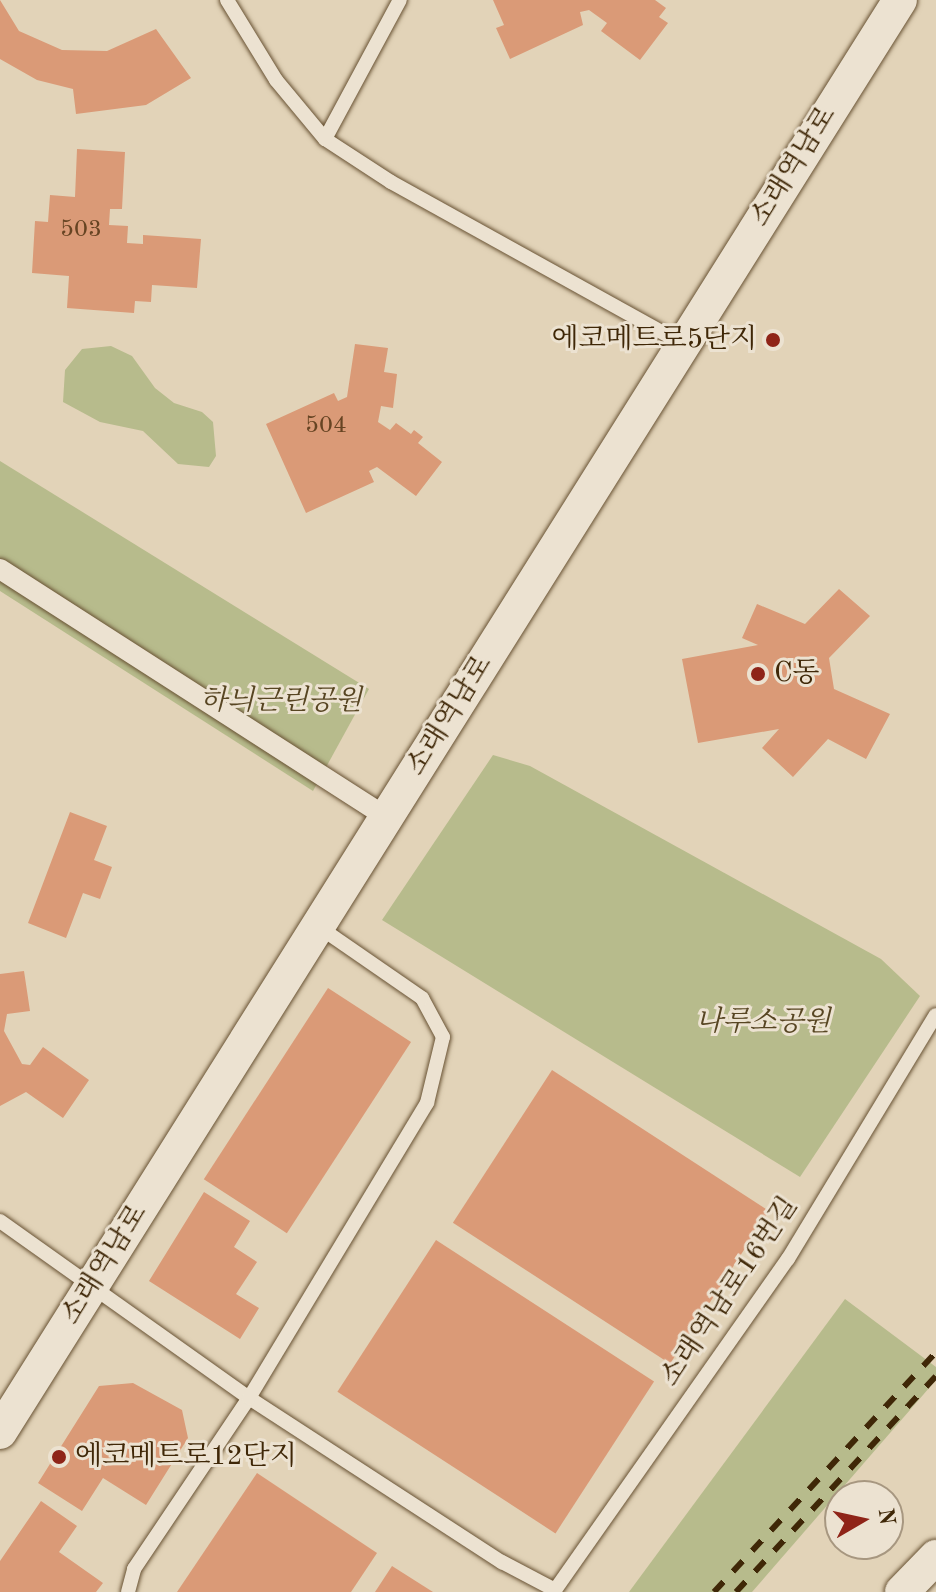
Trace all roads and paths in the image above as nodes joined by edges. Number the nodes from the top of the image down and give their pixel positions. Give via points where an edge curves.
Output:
1 (227, 0) edge
2 (400, 0) edge
3 (900, 0) edge
4 (325, 139) junction
5 (683, 344) junction
6 (0, 569) edge
7 (386, 817) junction
8 (318, 926) junction
9 (936, 1015) edge
10 (0, 1221) edge
11 (91, 1287) junction
12 (249, 1398) junction
13 (0, 1432) edge
14 (936, 1557) edge
15 (554, 1591) edge
16 (128, 1592) edge
17 (902, 1592) edge

1 - 4 lane via 276,80
2 - 4 lane
3 - 5 street, 소래역남로
4 - 5 lane via 391,182
5 - 7 street, 소래역남로
6 - 7 street
7 - 8 street, 소래역남로
8 - 11 street, 소래역남로
8 - 12 lane via 422,998 443,1037 427,1103
9 - 15 lane, 소래역남로16번길 via 788,1259
10 - 11 lane, 소래역남로16번길
11 - 12 lane, 소래역남로16번길
11 - 13 street, 소래역남로
12 - 15 lane, 소래역남로16번길
12 - 16 lane via 134,1569
14 - 17 street

